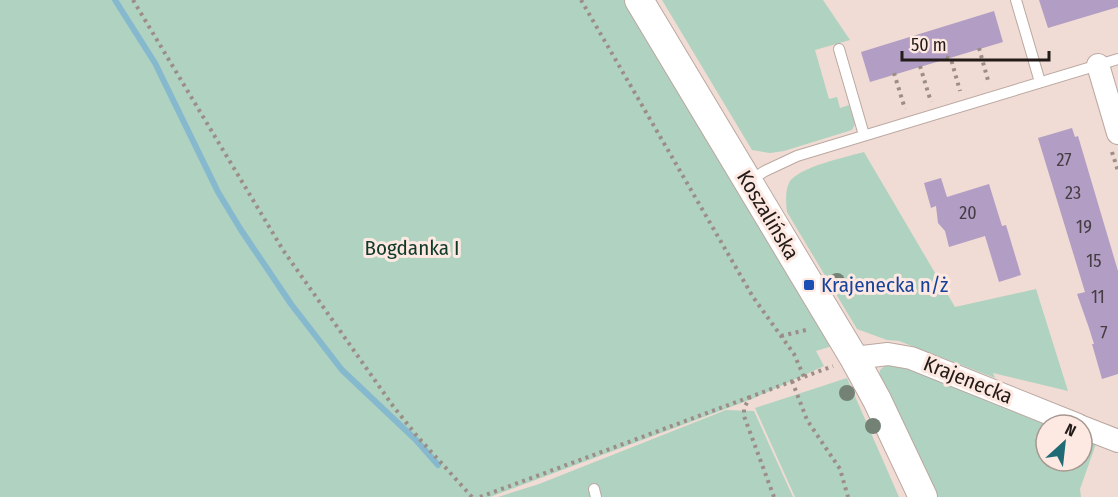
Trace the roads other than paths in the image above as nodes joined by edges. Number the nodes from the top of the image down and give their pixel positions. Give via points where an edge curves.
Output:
1 (639, 0) edge
2 (1016, 0) edge
3 (839, 49) dead end
4 (1108, 62) edge
5 (1040, 82) junction
6 (1118, 133) edge
7 (864, 135) junction
8 (748, 182) junction
9 (854, 358) junction
10 (1048, 413) edge
11 (1094, 432) edge
12 (1118, 441) edge
13 (923, 497) edge

1 - 8 street, Koszalińska
2 - 5 lane
3 - 7 lane
4 - 5 lane
4 - 6 street
5 - 7 lane
7 - 8 lane via 797,156
8 - 9 street, Koszalińska
9 - 10 street, Krajenecka via 882,354 910,358
9 - 13 street, Koszalińska
11 - 12 street

